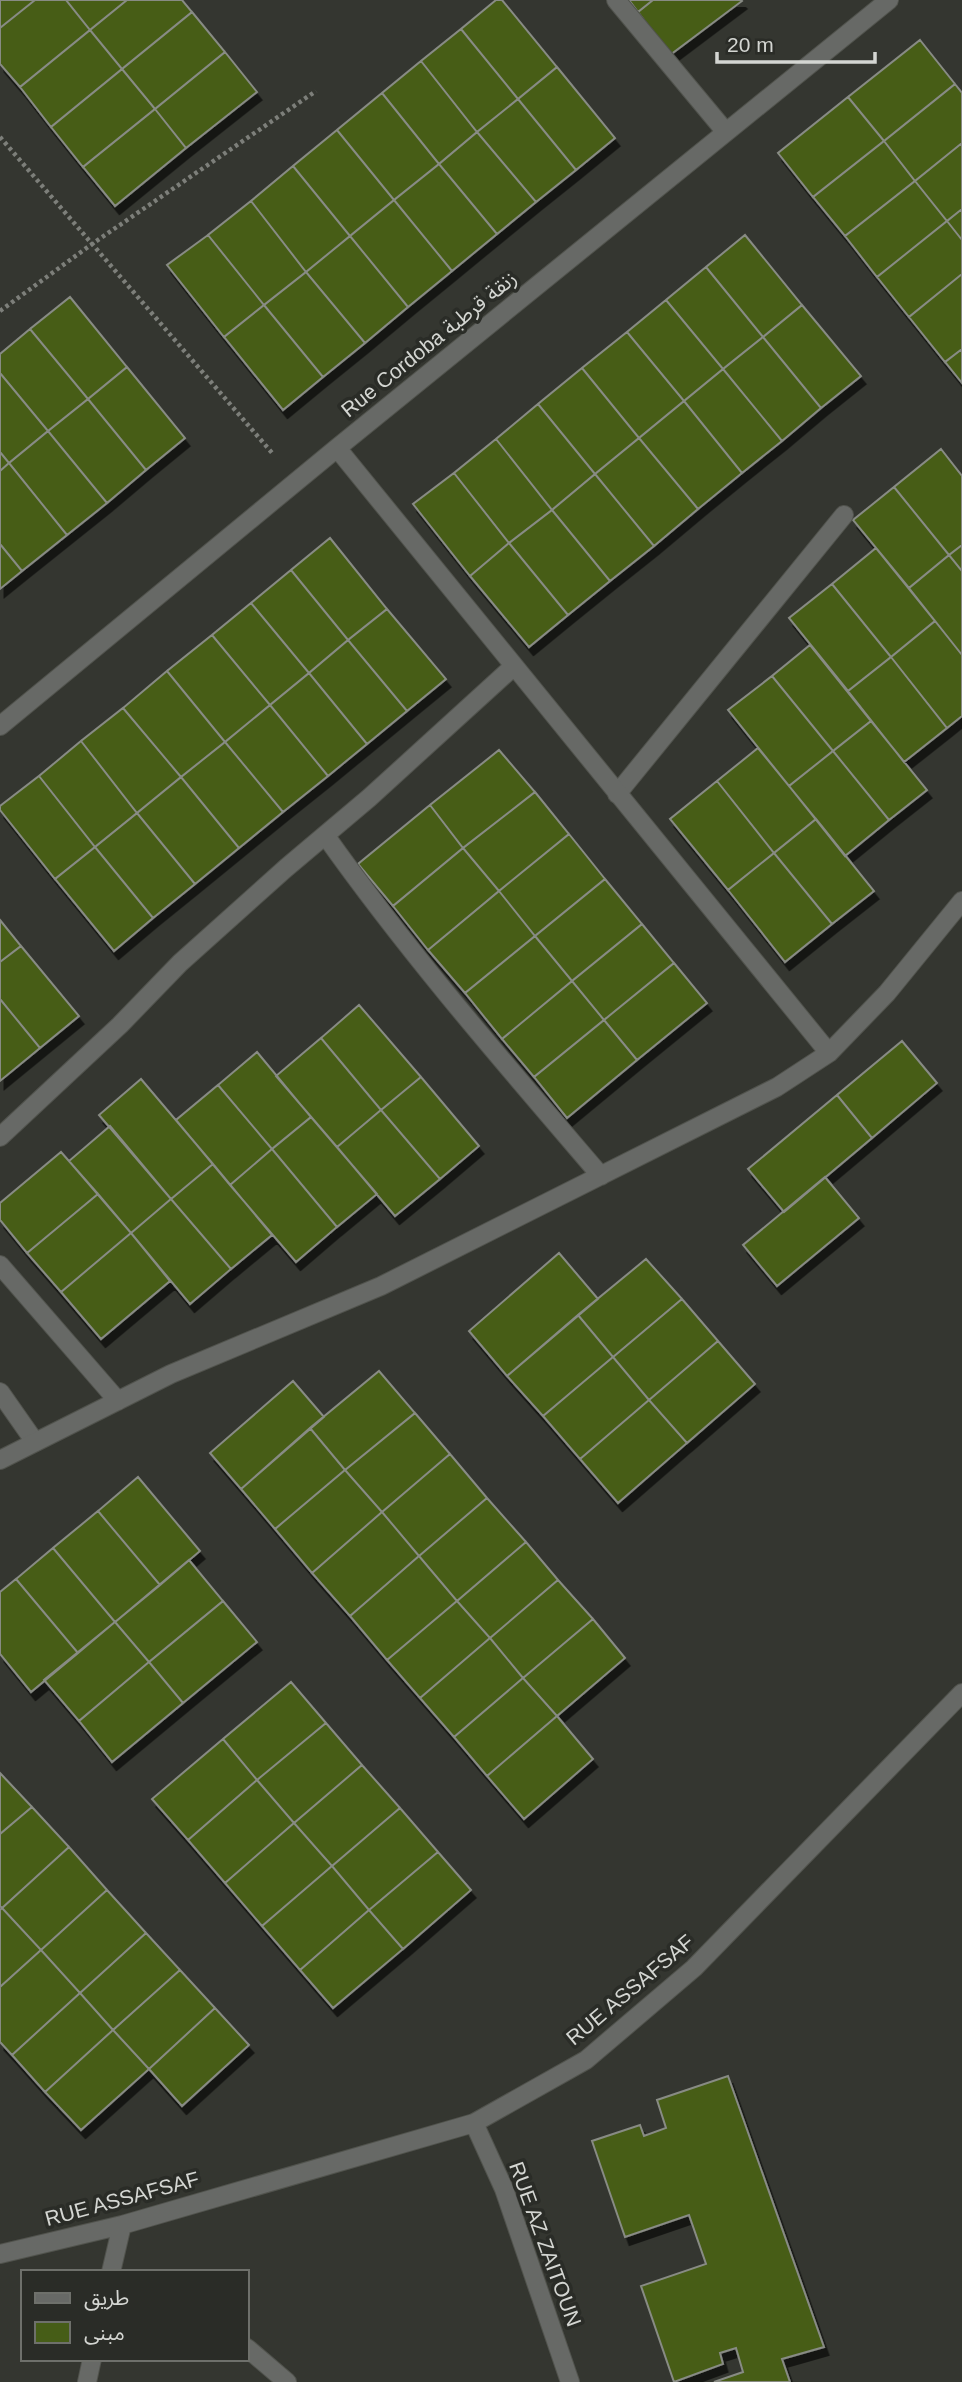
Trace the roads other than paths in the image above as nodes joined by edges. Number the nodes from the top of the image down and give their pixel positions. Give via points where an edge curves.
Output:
1 (616, 0) edge
2 (889, 0) edge
3 (725, 131) junction
4 (337, 449) junction
5 (844, 514) dead end
6 (514, 666) junction
7 (0, 726) edge
8 (617, 794) junction
9 (326, 835) junction
10 (962, 901) edge
11 (829, 1054) junction
12 (0, 1137) edge
13 (601, 1176) junction
14 (0, 1265) edge
15 (0, 1392) edge
16 (118, 1401) junction
17 (35, 1442) junction
18 (0, 1460) edge
19 (962, 1693) edge
20 (474, 2123) junction
21 (122, 2225) junction
22 (0, 2254) edge
23 (111, 2270) edge
24 (248, 2349) edge
25 (92, 2361) edge
26 (88, 2382) edge
27 (287, 2382) edge
28 (570, 2382) edge

1 - 3 street
2 - 3 street, Rue Cordoba زنقة قرطبة
3 - 4 street, Rue Cordoba زنقة قرطبة
4 - 6 street
4 - 7 street, Rue Cordoba زنقة قرطبة
5 - 8 street
6 - 8 street
6 - 9 street
8 - 11 street
9 - 12 street via 180,963
9 - 13 street via 429,974
10 - 11 street via 887,993
11 - 13 street via 777,1087
13 - 16 street via 381,1286 171,1374
14 - 16 street
15 - 17 street
16 - 17 street
17 - 18 street
19 - 20 street, RUE ASSAFSAF via 695,1968 586,2060
20 - 21 street, RUE ASSAFSAF
20 - 28 street, RUE AZ ZAITOUN via 504,2189
21 - 22 street, RUE ASSAFSAF
21 - 23 street
24 - 27 street
25 - 26 street

